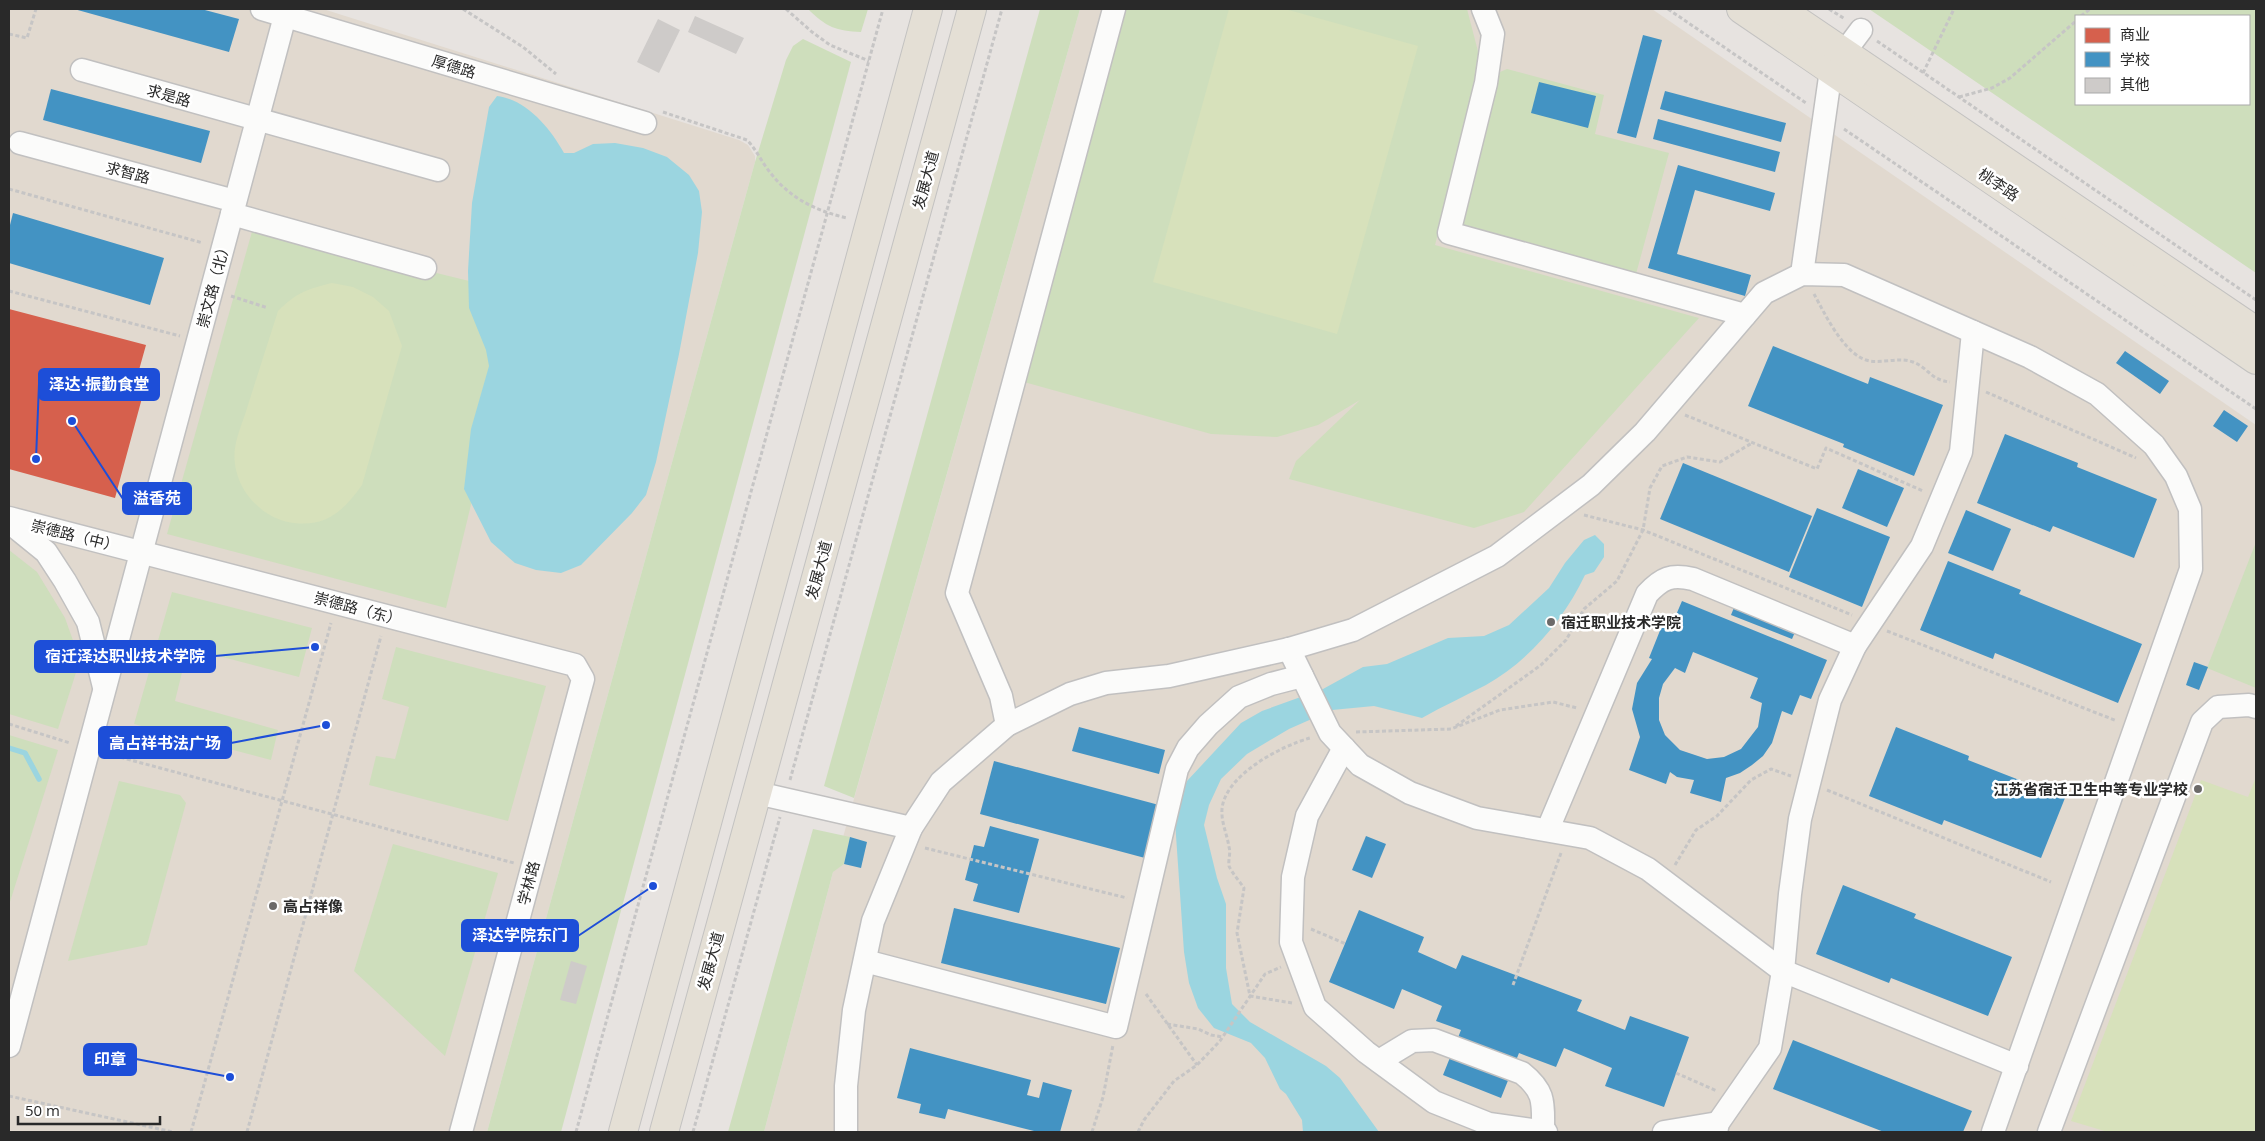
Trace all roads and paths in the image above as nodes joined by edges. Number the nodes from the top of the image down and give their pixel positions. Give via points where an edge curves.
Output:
1 (36, 9) edge
2 (262, 9) edge
3 (786, 9) edge
4 (883, 9) edge
5 (928, 9) edge
6 (972, 9) edge
7 (1002, 9) edge
8 (1114, 9) edge
9 (1483, 9) edge
10 (1668, 9) edge
11 (1741, 9) edge
12 (1780, 9) edge
13 (1830, 9) edge
14 (1954, 9) edge
15 (285, 16) junction
16 (2075, 22) edge
17 (1861, 30) junction
18 (9, 34) edge
19 (869, 61) junction
20 (1838, 61) junction
21 (82, 70) dead end
22 (1923, 73) junction
23 (1959, 97) junction
24 (1824, 116) junction
25 (257, 119) junction
26 (645, 123) dead end
27 (20, 143) dead end
28 (438, 170) dead end
29 (9, 189) edge
30 (233, 207) junction
31 (222, 248) junction
32 (425, 268) dead end
33 (1802, 274) junction
34 (9, 290) edge
35 (211, 290) junction
36 (2256, 300) edge
37 (268, 308) dead end
38 (1745, 315) junction
39 (2256, 331) edge
40 (1972, 332) junction
41 (198, 341) junction
42 (2256, 360) edge
43 (1666, 407) junction
44 (2256, 409) edge
45 (1752, 443) junction
46 (1942, 499) junction
47 (1560, 509) junction
48 (9, 518) edge
49 (9, 522) edge
50 (1643, 530) junction
51 (141, 552) junction
52 (336, 603) junction
53 (387, 616) junction
54 (1870, 624) junction
55 (1855, 646) junction
56 (1289, 649) junction
57 (575, 665) joint
58 (1302, 676) junction
59 (104, 690) junction
60 (2256, 707) edge
61 (9, 724) edge
62 (1007, 726) junction
63 (2135, 728) junction
64 (1451, 729) dead end
65 (1344, 748) junction
66 (88, 749) junction
67 (1809, 782) junction
68 (756, 792) junction
69 (785, 799) junction
70 (281, 800) junction
71 (333, 814) junction
72 (1558, 831) junction
73 (908, 836) junction
74 (532, 868) junction
75 (1664, 882) junction
76 (2051, 882) dead end
77 (1146, 902) junction
78 (1292, 921) junction
79 (1346, 944) dead end
80 (865, 961) junction
81 (1298, 961) junction
82 (1129, 971) junction
83 (1783, 972) junction
84 (16, 984) edge
85 (1513, 985) dead end
86 (1250, 996) junction
87 (1315, 1007) junction
88 (1167, 1024) junction
89 (1116, 1027) junction
90 (1223, 1037) junction
91 (9, 1046) edge
92 (1379, 1062) junction
93 (1197, 1065) junction
94 (2017, 1066) junction
95 (1676, 1073) dead end
96 (9, 1096) edge
97 (1734, 1099) junction
98 (1717, 1128) edge
99 (173, 1132) edge
100 (191, 1132) edge
101 (247, 1132) edge
102 (461, 1132) edge
103 (576, 1132) edge
104 (622, 1132) edge
105 (664, 1132) edge
106 (693, 1132) edge
107 (846, 1132) edge
108 (1092, 1132) edge
109 (1138, 1132) edge
110 (1544, 1132) edge
111 (1664, 1132) edge
112 (1993, 1132) edge
113 (2049, 1132) edge

1 - 18 path via 27,38
2 - 15 lane, 厚德路
3 - 19 path via 830,45
4 - 19 path
5 - 104 main road
6 - 68 main road, 发展大道
7 - 69 path
8 - 62 lane via 958,593 1002,696
9 - 38 lane via 1493,34 1486,83 1449,233
10 - 24 path
11 - 20 main road, 桃李路
12 - 20 main road, 桃李路
13 - 17 path
14 - 22 path
15 - 25 lane, 崇文路（北）
15 - 26 lane, 厚德路
16 - 23 path via 2010,78 1992,88
17 - 20 lane
17 - 22 path
19 - 103 path
20 - 24 lane
20 - 39 main road, 桃李路
20 - 42 main road, 桃李路
21 - 25 lane, 求是路
22 - 23 path
23 - 36 path
24 - 33 lane
24 - 44 path
25 - 28 lane, 求是路
25 - 30 lane, 崇文路（北）
27 - 30 lane, 求智路
29 - 31 path
30 - 31 lane, 崇文路（北）
30 - 32 lane, 求智路
31 - 35 lane, 崇文路（北）
33 - 38 lane via 1764,293
33 - 40 lane via 1844,275
34 - 41 path
35 - 37 path
35 - 41 lane, 崇文路（北）
38 - 43 lane
40 - 46 lane via 1962,452
40 - 63 lane via 2030,357 2097,394 2154,445 2176,476 2190,509 2191,569
41 - 51 lane, 崇文路（北）
43 - 45 path
43 - 47 lane via 1591,485
45 - 46 path via 1816,469 1826,448
45 - 50 path via 1720,462 1687,457 1662,466 1650,488
46 - 54 lane via 1922,546
47 - 50 path
47 - 56 lane via 1497,556 1387,613 1354,630
48 - 51 lane, 崇德路（中）
49 - 59 lane via 46,552 65,581 88,622
50 - 54 path
50 - 64 path via 1617,581 1584,610 1566,640 1523,679
51 - 52 lane, 崇德路（东）
51 - 59 lane, 崇文路（北）
52 - 53 lane, 崇德路（东）
52 - 70 path
53 - 57 lane, 崇德路（东）
53 - 71 path
54 - 55 lane
54 - 63 path
55 - 67 lane via 1830,700
55 - 72 lane via 1693,579 1678,576 1660,581 1647,594
56 - 58 lane
56 - 62 lane via 1169,676 1106,683 1070,694
57 - 74 lane, 学林路 via 583,679
58 - 65 lane via 1330,733
58 - 77 lane via 1239,697 1188,748 1177,769
59 - 66 lane, 崇文路（北）
60 - 113 lane via 2218,707 2202,722
61 - 66 path
62 - 73 lane via 941,782
63 - 94 lane
65 - 72 lane via 1360,765 1410,793 1477,818
65 - 78 lane via 1307,816 1293,877
66 - 70 path
66 - 84 lane, 崇文路（北）
67 - 75 path via 1771,769 1751,780 1717,816 1696,830
67 - 76 path
67 - 83 lane via 1800,819
68 - 69 lane
68 - 105 main road, 发展大道
69 - 73 lane
69 - 106 path
70 - 71 path
70 - 100 path
71 - 74 path
71 - 101 path
72 - 75 lane via 1590,838 1648,869
72 - 85 path
73 - 77 path
73 - 80 lane via 874,921
74 - 102 lane, 学林路
75 - 83 lane
77 - 82 lane
78 - 79 path
78 - 81 lane via 1291,942
80 - 89 lane
80 - 107 lane via 854,1010 846,1086
81 - 86 path via 1265,974
81 - 87 lane
82 - 88 path
82 - 89 lane
83 - 94 lane
83 - 97 lane via 1770,1048
84 - 91 lane, 崇文路（北）
86 - 87 path
86 - 90 path
87 - 92 lane
88 - 90 path
88 - 93 path
89 - 108 path via 1103,1097
90 - 93 path
92 - 110 lane via 1434,1102 1489,1124
92 - 110 lane via 1412,1041 1434,1040 1522,1073 1543,1096
93 - 109 path via 1174,1081
94 - 112 lane
95 - 97 path
96 - 99 path
97 - 98 lane
98 - 111 lane

